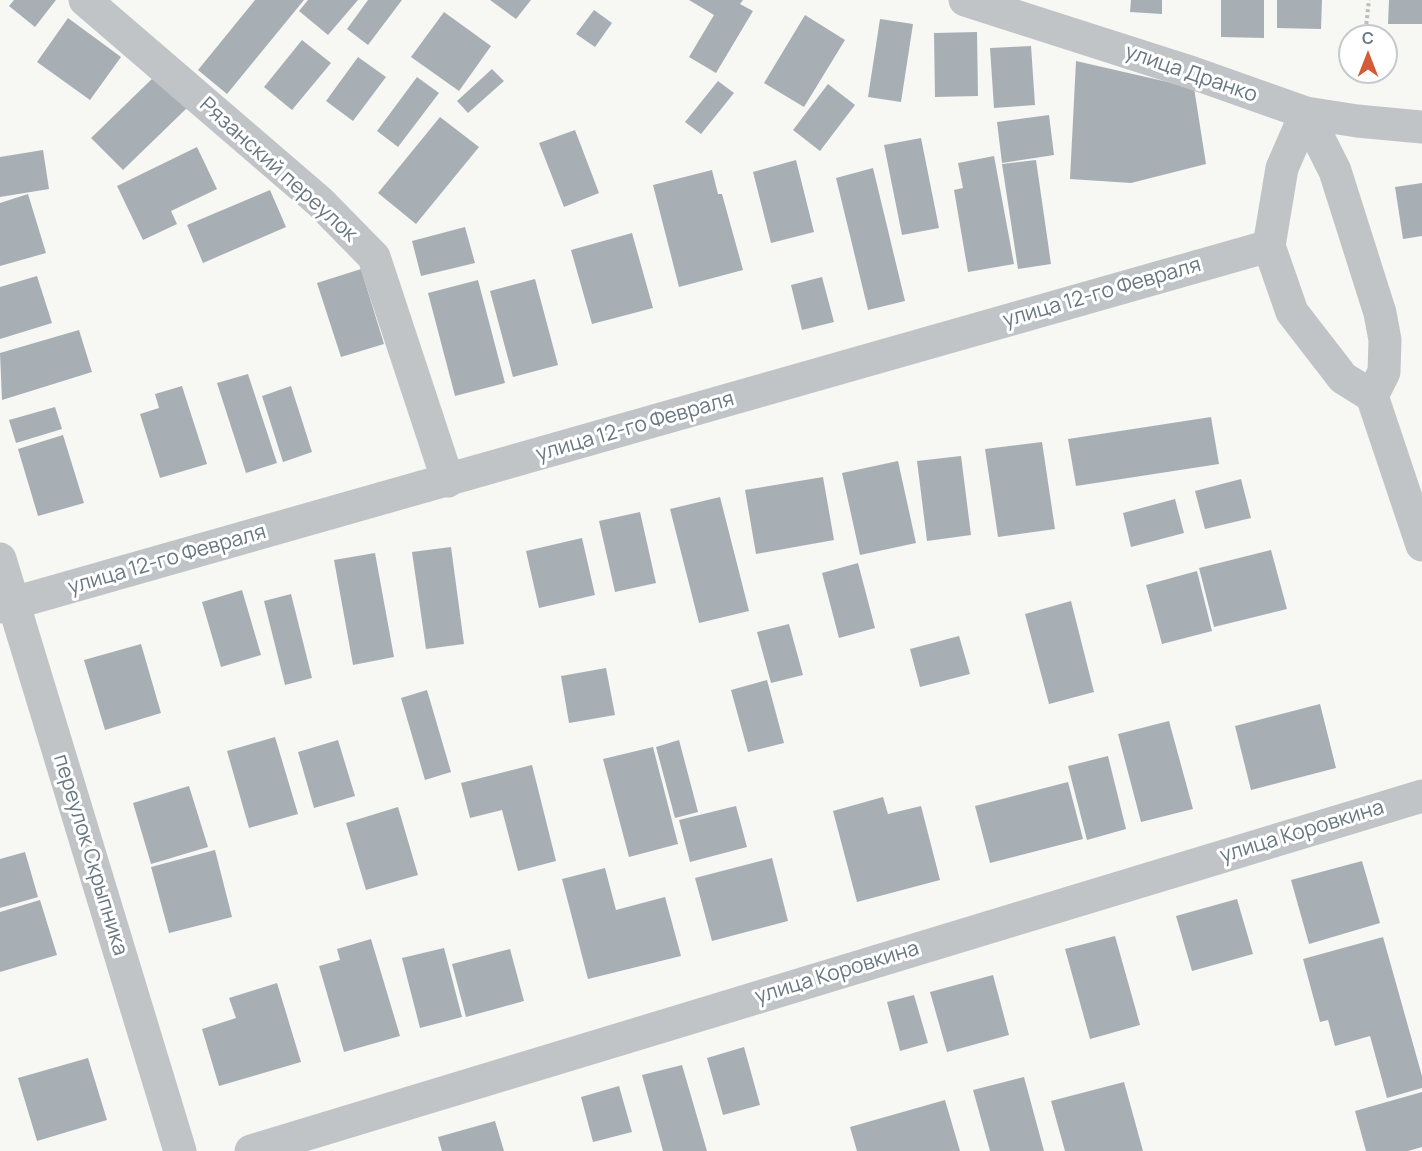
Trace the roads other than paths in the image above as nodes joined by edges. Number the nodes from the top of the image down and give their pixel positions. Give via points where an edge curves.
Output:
1 (85, 0) edge
2 (965, 0) edge
3 (1306, 112) junction
4 (1422, 127) edge
5 (1269, 246) junction
6 (1372, 396) junction
7 (448, 481) junction
8 (1422, 545) edge
9 (0, 559) edge
10 (7, 605) edge
11 (1422, 796) edge
12 (180, 1151) edge
13 (251, 1151) edge

1 - 7 street, Рязанский переулок via 320,202 374,257
2 - 3 street, улица Дранко
3 - 4 street, улица Дранко via 1357,122
3 - 5 street via 1282,168
3 - 6 street via 1335,171 1380,313 1385,340 1384,372
5 - 6 street via 1292,312 1343,378
5 - 7 street, улица 12-го Февраля
6 - 8 street
7 - 10 street, улица 12-го Февраля
9 - 10 street, переулок Скрыпника
10 - 12 street, переулок Скрыпника
11 - 13 street, улица Коровкина

